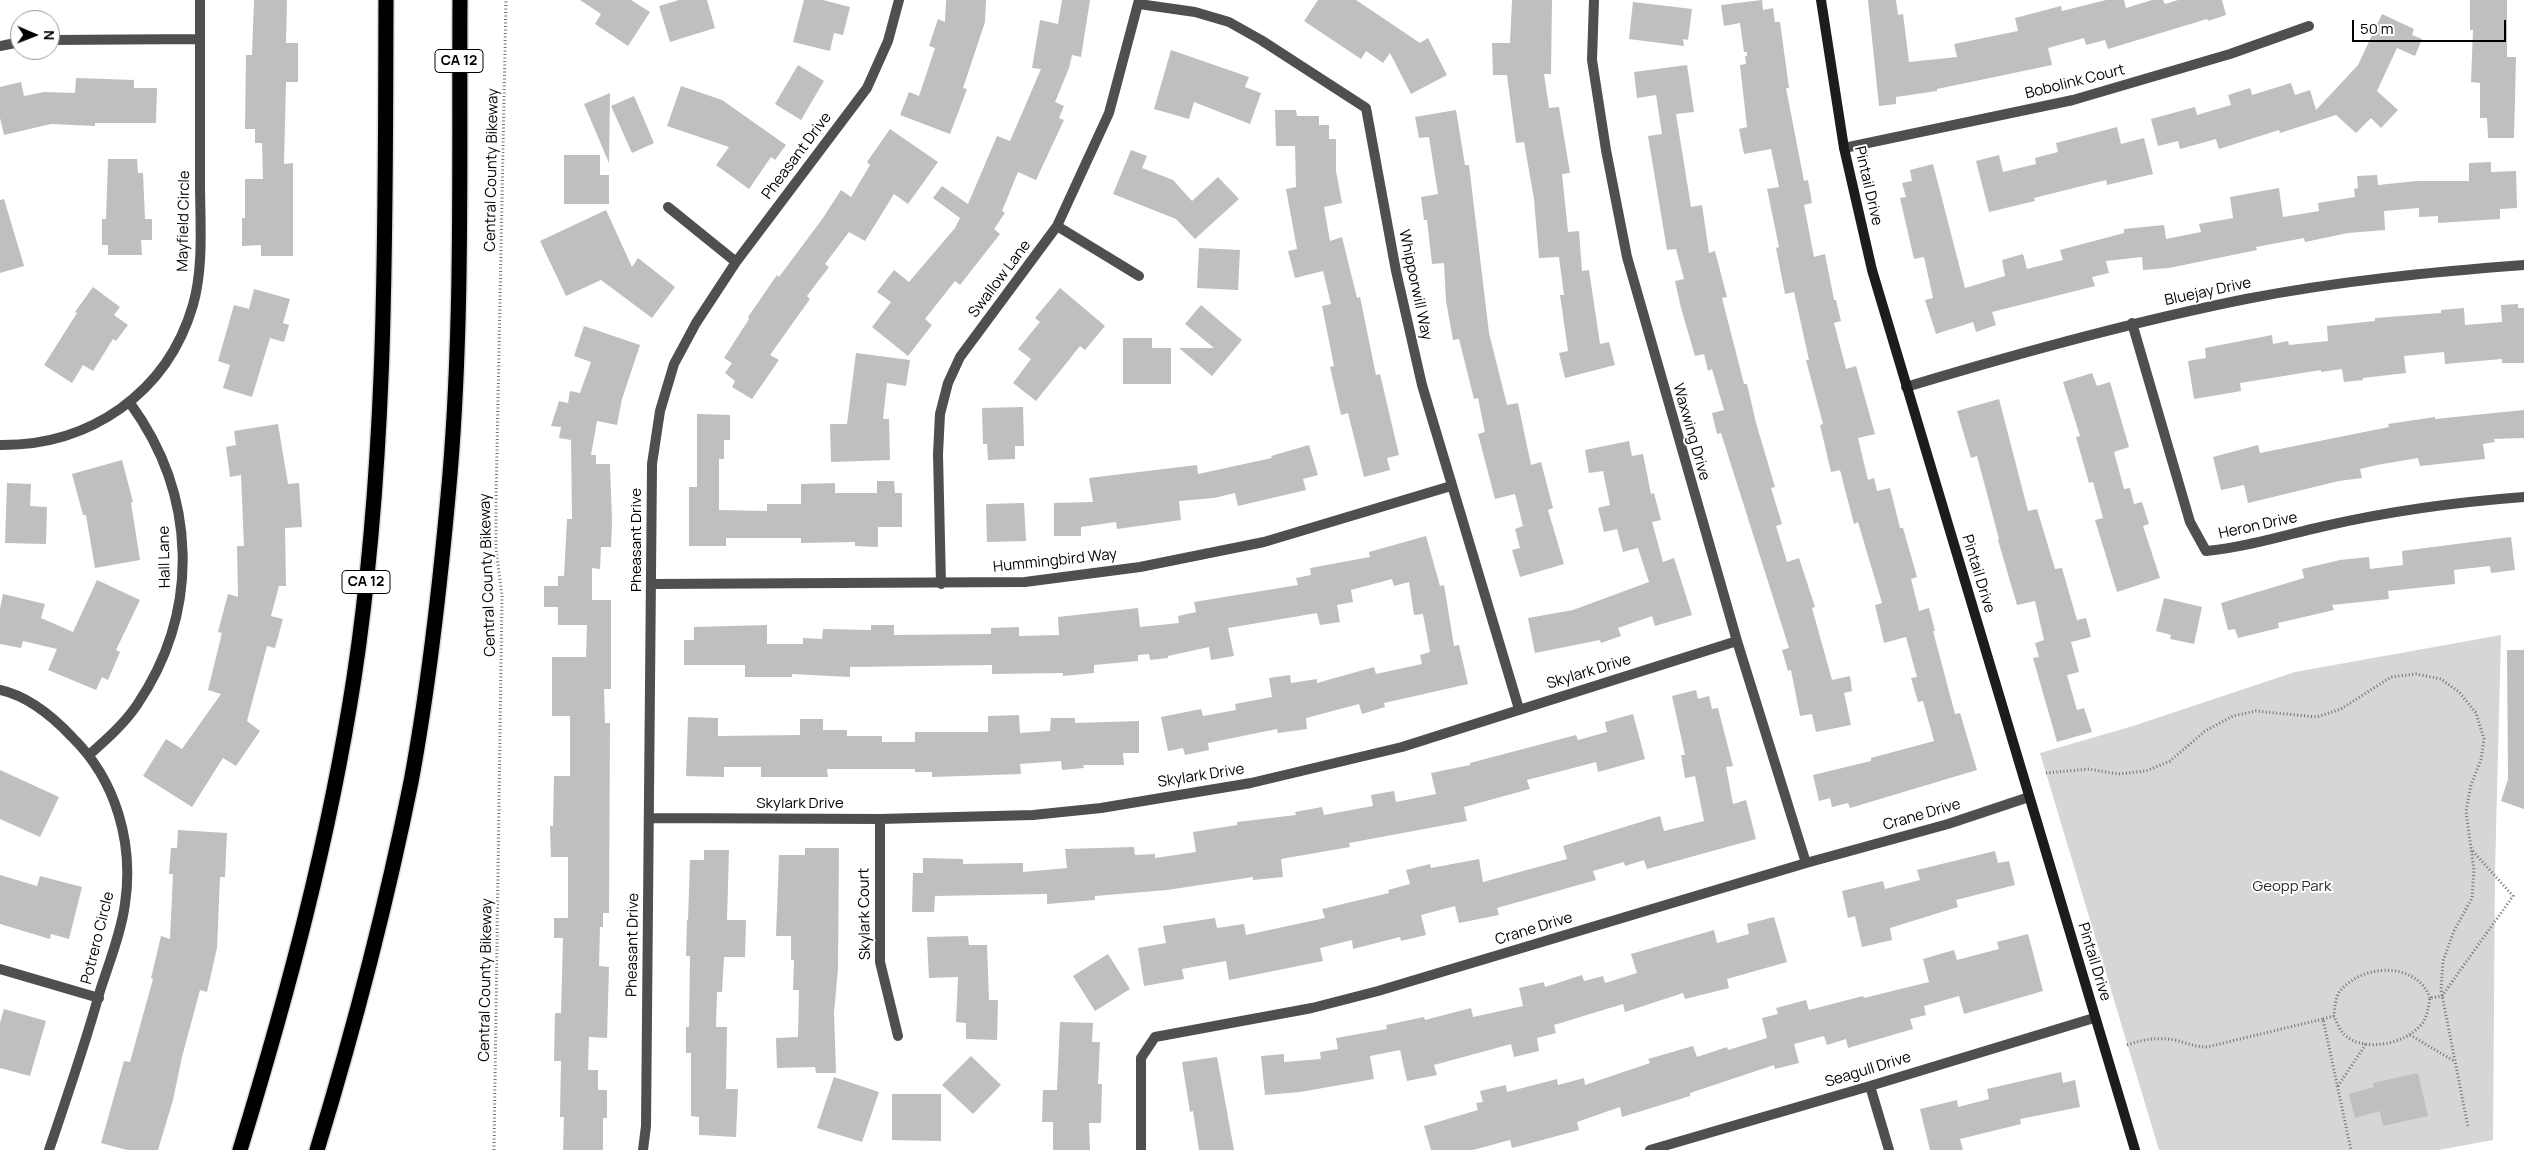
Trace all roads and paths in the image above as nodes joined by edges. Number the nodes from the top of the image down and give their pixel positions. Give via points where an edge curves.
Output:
1 (200, 0) edge
2 (386, 0) edge
3 (460, 0) edge
4 (506, 0) edge
5 (899, 0) edge
6 (1594, 0) edge
7 (1822, 0) edge
8 (1139, 2) edge
9 (2309, 26) dead end
10 (200, 39) junction
11 (60, 40) edge
12 (1844, 148) junction
13 (668, 207) dead end
14 (1057, 226) junction
15 (736, 262) junction
16 (2524, 264) edge
17 (1139, 276) dead end
18 (2132, 323) junction
19 (1906, 387) junction
20 (130, 403) junction
21 (0, 445) edge
22 (1451, 486) junction
23 (2524, 497) edge
24 (652, 584) junction
25 (941, 584) junction
26 (1737, 642) junction
27 (0, 690) edge
28 (1519, 709) junction
29 (90, 754) junction
30 (2046, 773) dead end
31 (2029, 797) junction
32 (650, 818) junction
33 (880, 820) junction
34 (2471, 849) junction
35 (1806, 863) junction
36 (0, 969) edge
37 (2442, 996) junction
38 (99, 998) junction
39 (2430, 998) junction
40 (2334, 1016) junction
41 (2094, 1018) junction
42 (2323, 1019) junction
43 (2410, 1035) junction
44 (898, 1036) dead end
45 (2366, 1044) junction
46 (2127, 1045) dead end
47 (2455, 1062) junction
48 (1870, 1086) junction
49 (2338, 1086) junction
50 (2468, 1127) dead end
51 (49, 1150) edge
52 (240, 1150) edge
53 (317, 1150) edge
54 (494, 1150) edge
55 (643, 1150) edge
56 (1141, 1150) edge
57 (1650, 1150) edge
58 (1889, 1150) edge
59 (2135, 1150) edge
60 (2351, 1150) edge

1 - 10 street, Mayfield Circle
2 - 52 highway, CA 12 via 383,342 377,464 354,676 340,766 312,897 280,1022
3 - 53 highway, CA 12 via 457,344 450,471 438,596 411,780 383,913 350,1042
4 - 54 path, Central County Bikeway via 496,501 496,549 502,606
5 - 15 street, Pheasant Drive via 888,41 867,88
6 - 26 street, Waxwing Drive via 1592,60 1627,258
7 - 12 street, Pintail Drive
8 - 14 street, Swallow Lane via 1109,113
8 - 22 street, Whipporwill Way via 1229,22 1366,108 1396,271 1422,385
9 - 12 street, Bobolink Court via 2230,54 2073,100
10 - 11 street
10 - 20 street, Mayfield Circle via 200,250 194,296 178,344
12 - 19 street, Pintail Drive via 1872,270
13 - 15 street
14 - 17 street
14 - 25 street, Swallow Lane via 960,357 948,383 940,414 938,454
15 - 24 street, Pheasant Drive via 674,364 660,411 652,464
16 - 18 street, Bluejay Drive via 2411,274 2249,298
18 - 19 street, Bluejay Drive
18 - 23 street, Heron Drive via 2190,522 2206,552 2240,548 2326,526 2400,512
19 - 31 street, Pintail Drive
20 - 21 street, Mayfield Circle via 108,418 68,436 28,445
20 - 29 street, Hall Lane via 146,425 166,466 179,513 184,552 182,589 174,628 159,666 137,706
22 - 25 street, Hummingbird Way via 1264,542 1206,555 1026,582
22 - 28 street, Whipporwill Way
24 - 25 street, Hummingbird Way
24 - 32 street, Pheasant Drive
26 - 28 street, Skylark Drive
26 - 35 street, Waxwing Drive
27 - 29 street, Potrero Circle via 41,709
28 - 33 street, Skylark Drive via 1402,746 1242,785 1101,808 1033,815
29 - 38 street, Potrero Circle via 106,781 123,827 127,865 125,904
30 - 34 path via 2088,769 2118,774 2146,771 2170,761 2204,731 2233,716 2256,711 2317,717 2341,709 2392,677 2416,674 2441,679 2460,692 2476,713 2484,739 2466,811
31 - 35 street, Crane Drive via 1948,824
31 - 41 street, Pintail Drive
32 - 33 street, Skylark Drive
32 - 55 street, Pheasant Drive
33 - 44 street, Skylark Court via 880,962
34 - 37 path via 2474,870 2472,898 2454,931 2443,961
34 - 37 path via 2513,896
35 - 56 street, Crane Drive via 1378,991 1312,1008 1155,1037 1141,1058
36 - 38 street
37 - 39 path
37 - 47 path
38 - 51 street, Potrero Circle
39 - 40 path via 2417,979 2402,972 2368,973 2340,990
39 - 43 path via 2425,1019
40 - 42 path
40 - 45 path via 2347,1037
41 - 48 street, Seagull Drive
41 - 59 street, Pintail Drive
42 - 46 path via 2207,1047 2156,1038
42 - 49 path
43 - 45 path via 2395,1041
43 - 47 path
45 - 49 path
47 - 50 path
48 - 57 street, Seagull Drive
48 - 58 street
49 - 60 path

